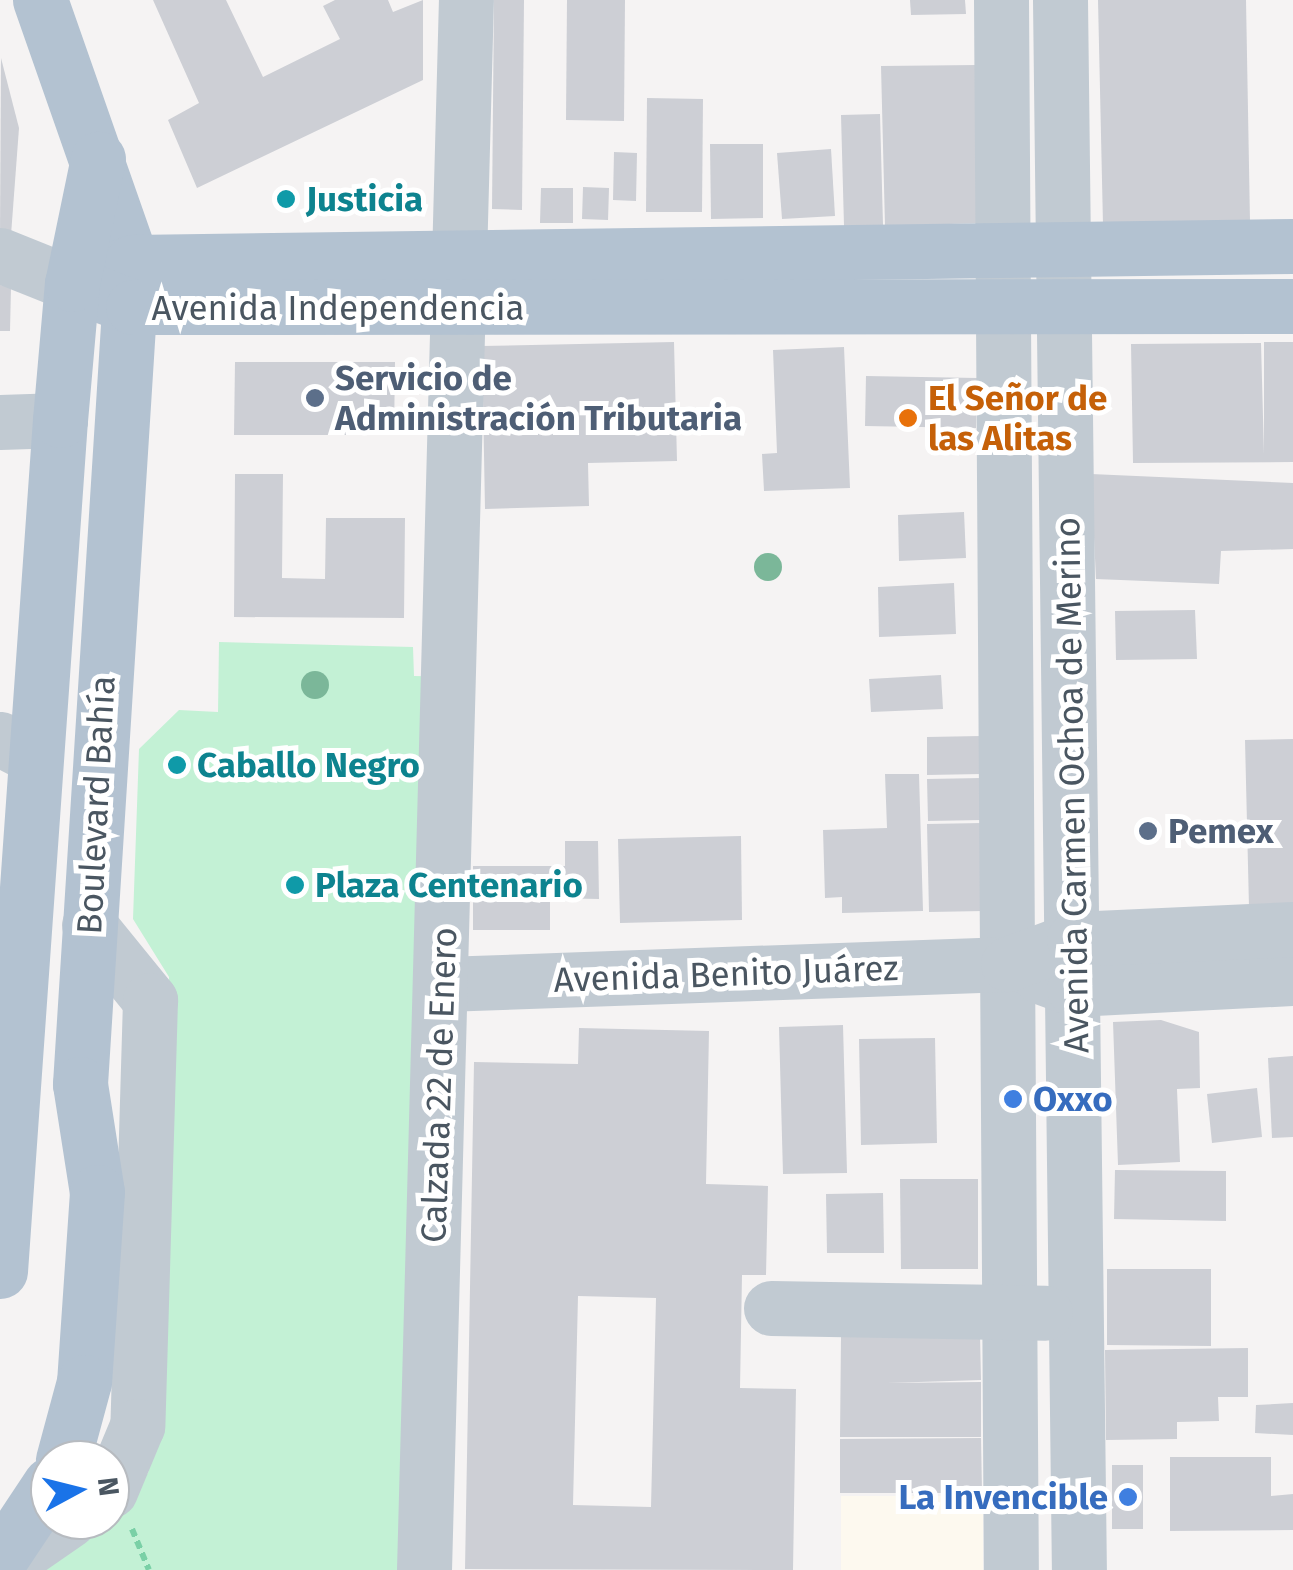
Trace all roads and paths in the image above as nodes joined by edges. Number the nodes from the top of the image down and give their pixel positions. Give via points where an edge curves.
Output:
1 (40, 0) edge
2 (466, 0) edge
3 (1000, 0) edge
4 (1060, 0) edge
5 (100, 151) junction
6 (1293, 246) edge
7 (1062, 249) junction
8 (996, 250) junction
9 (0, 254) edge
10 (458, 256) junction
11 (72, 284) junction
12 (132, 285) junction
13 (1293, 306) edge
14 (1001, 308) junction
15 (1067, 308) junction
16 (457, 310) junction
17 (60, 420) junction
18 (0, 422) edge
19 (1070, 554) junction
20 (1004, 556) junction
21 (10, 754) edge
22 (96, 759) junction
23 (89, 924) junction
24 (1293, 930) edge
25 (1008, 964) junction
26 (1074, 964) junction
27 (1293, 978) edge
28 (443, 984) junction
29 (0, 1271) edge
30 (771, 1308) dead end
31 (1078, 1312) junction
32 (1010, 1314) junction
33 (68, 1440) edge
34 (130, 1443) edge
35 (30, 1514) edge
36 (40, 1540) edge
37 (0, 1559) edge
38 (0, 1568) edge
39 (424, 1570) edge
40 (1011, 1570) edge
41 (1078, 1570) edge

1 - 5 main road, Boulevard Bahía
2 - 10 street, Calzada 22 de Enero
3 - 8 street, Avenida Carmen Ochoa de Merino
4 - 7 street, Avenida Carmen Ochoa de Merino
5 - 11 main road, Boulevard Bahía
5 - 12 main road, Boulevard Bahía
6 - 7 main road, Avenida Independencia
7 - 8 main road, Avenida Independencia
7 - 15 street, Avenida Carmen Ochoa de Merino
8 - 10 main road, Avenida Independencia
8 - 14 street, Avenida Carmen Ochoa de Merino
9 - 11 street
10 - 12 main road, Avenida Independencia
10 - 16 street, Calzada 22 de Enero
11 - 12 main road, Avenida Independencia
11 - 17 main road, Boulevard Bahía
12 - 16 main road, Avenida Independencia
12 - 22 main road, Boulevard Bahía
13 - 15 main road, Avenida Independencia
14 - 15 main road, Avenida Independencia
14 - 16 main road, Avenida Independencia
14 - 20 street, Avenida Carmen Ochoa de Merino
15 - 19 street, Avenida Carmen Ochoa de Merino
16 - 28 street, Calzada 22 de Enero
17 - 18 street
17 - 21 main road, Boulevard Bahía
19 - 20 street
19 - 26 street, Avenida Carmen Ochoa de Merino
20 - 25 street, Avenida Carmen Ochoa de Merino
21 - 22 main road
21 - 29 main road, Boulevard Bahía
22 - 23 main road, Boulevard Bahía
23 - 33 main road, Boulevard Bahía via 80,1084 97,1192 84,1382
23 - 34 street via 150,1000 137,1426
24 - 26 street, Avenida Benito Juárez
25 - 26 street, Avenida Benito Juárez
25 - 28 street, Avenida Benito Juárez
25 - 32 street, Avenida Carmen Ochoa de Merino
26 - 27 street, Avenida Benito Juárez
26 - 31 street, Avenida Carmen Ochoa de Merino
28 - 39 street, Calzada 22 de Enero
30 - 32 street
31 - 32 street
31 - 41 street, Avenida Carmen Ochoa de Merino
32 - 40 street, Avenida Carmen Ochoa de Merino
35 - 37 main road
36 - 38 street

